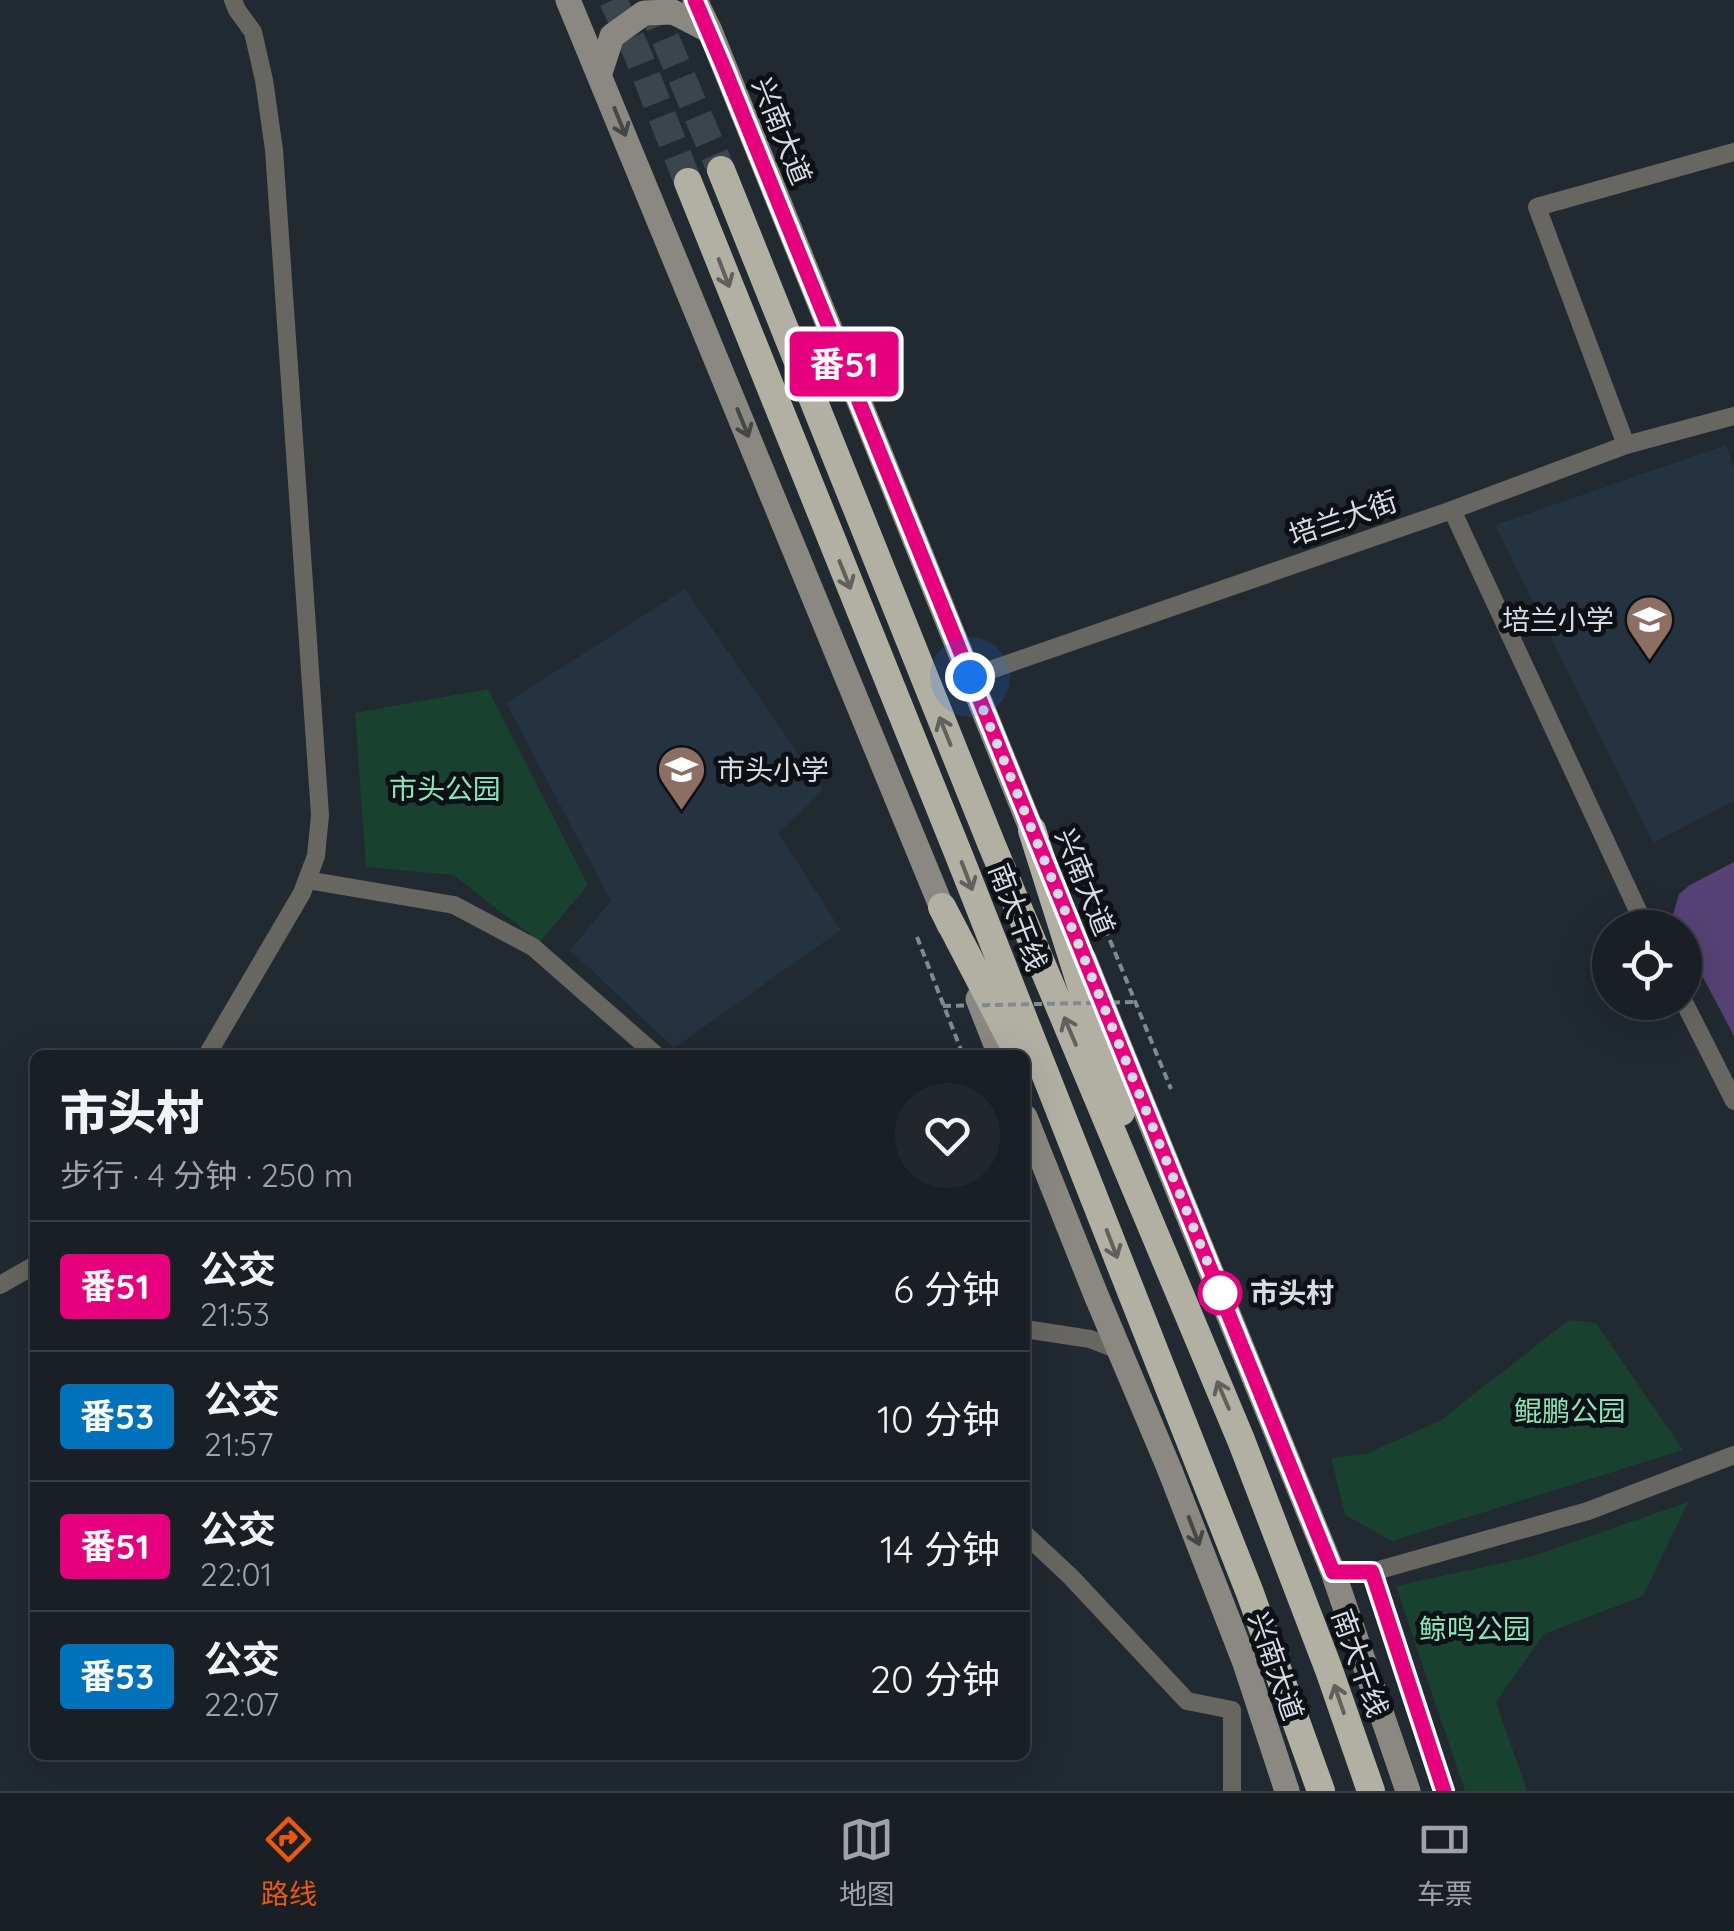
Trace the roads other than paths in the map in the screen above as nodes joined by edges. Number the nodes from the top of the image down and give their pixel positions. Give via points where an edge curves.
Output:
1 (233, 0) edge
2 (568, 0) edge
3 (695, 0) edge
4 (710, 31) junction
5 (600, 73) junction
6 (1734, 152) edge
7 (720, 170) tunnel mouth
8 (688, 182) tunnel mouth
9 (1734, 416) edge
10 (1626, 445) junction
11 (1452, 510) junction
12 (970, 677) junction
13 (1032, 830) junction
14 (306, 880) junction
15 (942, 907) junction
16 (1638, 910) edge
17 (1693, 1020) edge
18 (209, 1050) edge
19 (650, 1050) edge
20 (998, 1050) edge
21 (1016, 1050) edge
22 (1030, 1077) edge
23 (1734, 1101) edge
24 (1030, 1129) edge
25 (1095, 1201) junction
26 (30, 1268) edge
27 (1172, 1276) junction
28 (0, 1285) edge
29 (1030, 1330) edge
30 (1119, 1350) junction
31 (1734, 1455) edge
32 (1030, 1539) edge
33 (1333, 1572) junction
34 (1372, 1572) junction
35 (1232, 1791) edge
36 (1287, 1791) edge
37 (1321, 1791) edge
38 (1371, 1791) edge
39 (1408, 1791) edge
40 (1444, 1791) edge

1 - 14 street via 254,32 274,150 320,814
2 - 5 main road
3 - 4 main road, 兴南大道
4 - 5 main road via 673,12 644,13 612,36
4 - 12 main road, 兴南大道
5 -> 15 main road
6 - 10 street via 1537,207
27 -> 7 highway, 南大干线
8 -> 25 highway, 南大干线
9 - 10 street, 培兰大街
10 - 11 street, 培兰大街
11 - 12 street, 培兰大街
11 - 16 street
12 - 13 main road, 兴南大道
13 - 27 highway
13 - 33 main road, 兴南大道
14 - 18 street
14 - 19 street via 454,905 533,947
15 - 20 main road
15 - 21 highway
17 - 23 street
22 - 25 highway
24 - 30 main road, 兴南大道
25 -> 37 highway, 南大干线
26 - 28 street
38 -> 27 highway, 南大干线 via 1242,1440
29 - 30 street
30 -> 36 main road, 兴南大道 via 1245,1663
31 - 34 street via 1588,1511
32 - 35 street via 1187,1701 1232,1710
33 - 34 street
33 - 39 main road, 兴南大道
34 - 40 street

